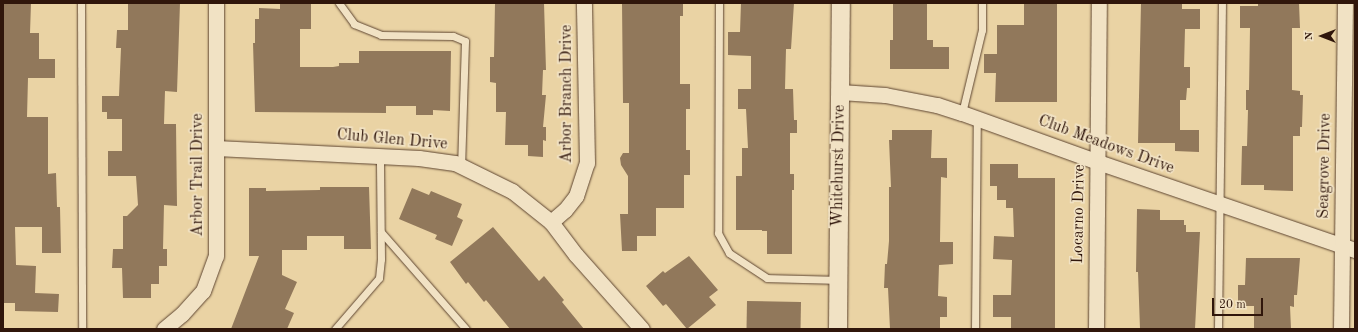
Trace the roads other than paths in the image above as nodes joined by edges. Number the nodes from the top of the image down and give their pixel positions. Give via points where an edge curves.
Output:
1 (81, 3) edge
2 (216, 3) edge
3 (338, 3) edge
4 (584, 3) edge
5 (720, 3) edge
6 (841, 3) edge
7 (982, 3) edge
8 (1100, 3) edge
9 (1222, 3) edge
10 (1345, 3) edge
11 (840, 92) junction
12 (962, 113) junction
13 (978, 118) junction
14 (216, 148) junction
15 (380, 156) junction
16 (1098, 162) junction
17 (461, 166) junction
18 (1220, 204) junction
19 (551, 222) junction
20 (381, 232) junction
21 (1348, 248) edge
22 (838, 280) junction
23 (82, 329) edge
24 (164, 329) edge
25 (335, 329) edge
26 (466, 329) edge
27 (642, 329) edge
28 (838, 329) edge
29 (975, 329) edge
30 (1096, 329) edge
31 (1218, 329) edge
32 (1341, 329) edge

1 - 23 lane
2 - 14 street, Arbor Trail Drive
3 - 17 lane via 354,24 381,35 454,36 465,41
4 - 19 street, Arbor Branch Drive via 588,164 576,196
5 - 22 lane via 718,233 729,253 767,278
6 - 11 street, Whitehurst Drive
7 - 12 lane via 982,30
8 - 16 street, Locarno Drive
9 - 18 lane
10 - 21 street, Seagrove Drive
11 - 12 street, Club Meadows Drive via 885,95 937,105
11 - 22 street, Whitehurst Drive
12 - 13 street, Club Meadows Drive
13 - 16 street, Club Meadows Drive
13 - 29 lane
14 - 15 street, Club Glen Drive
14 - 24 street, Arbor Trail Drive via 216,256 203,291
15 - 17 street, Club Glen Drive via 419,158
15 - 20 lane
16 - 18 street, Club Meadows Drive
16 - 30 street, Locarno Drive
17 - 19 street, Club Glen Drive via 512,191
18 - 21 street, Club Meadows Drive
18 - 31 lane
19 - 27 street, Club Glen Drive via 576,255
20 - 25 lane via 379,278
20 - 26 lane
21 - 32 street, Seagrove Drive
22 - 28 street, Whitehurst Drive

